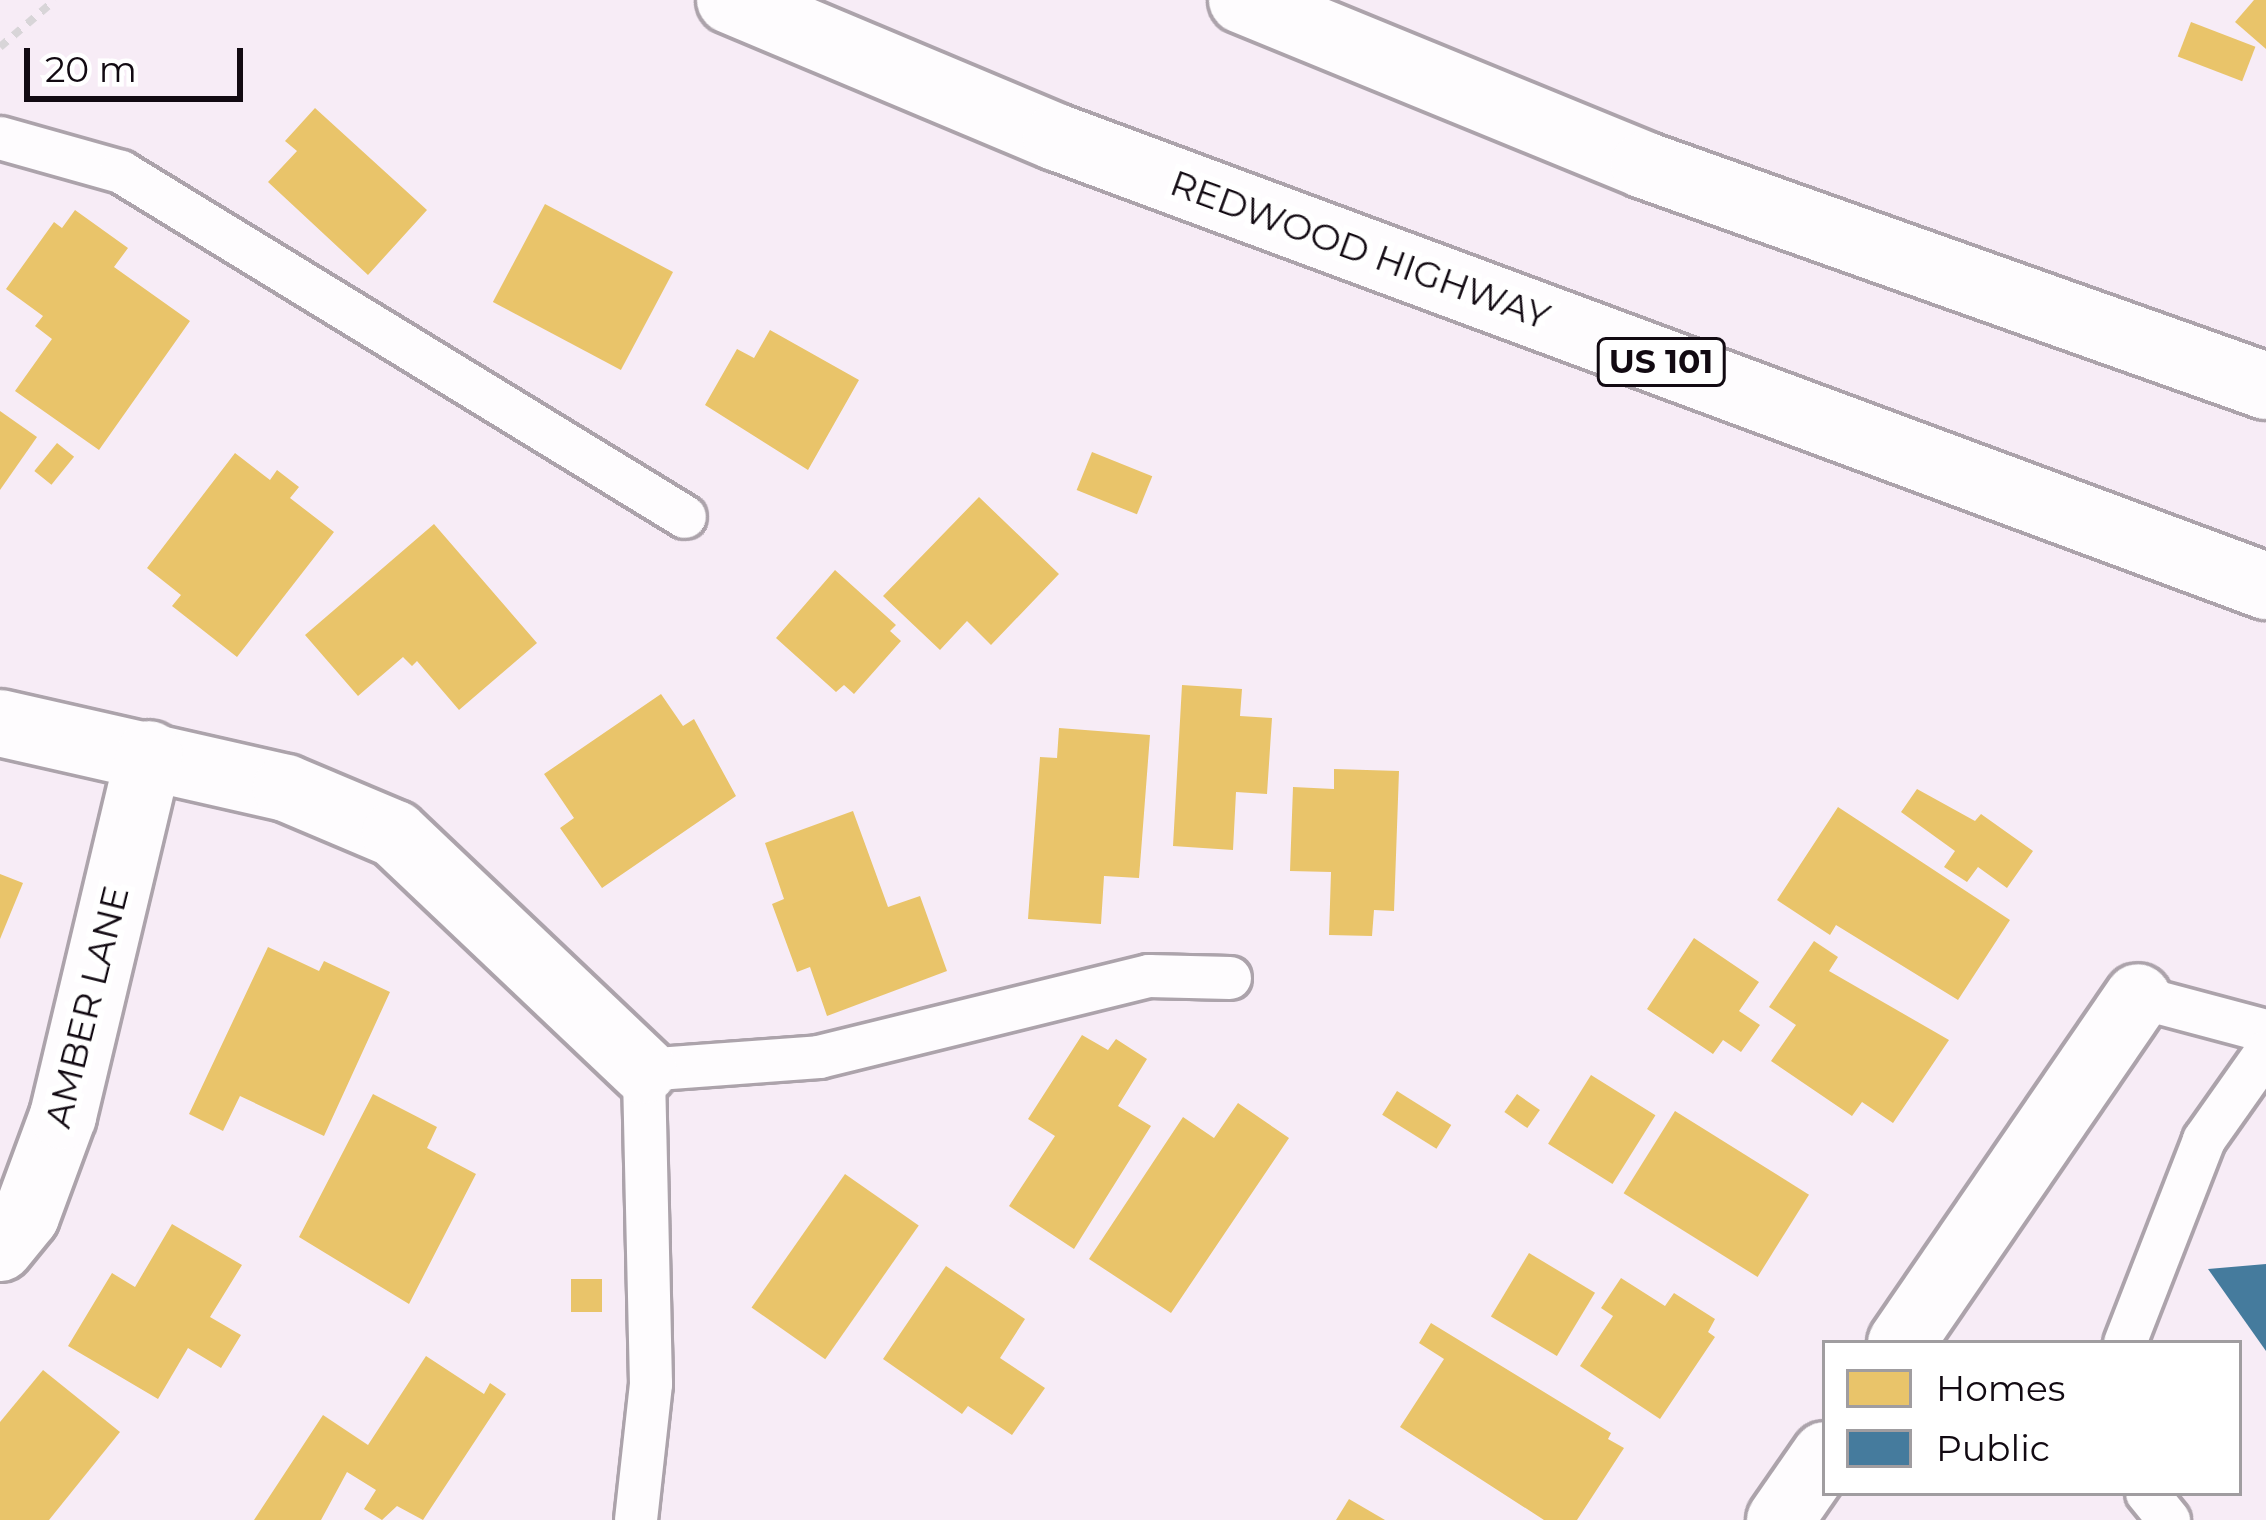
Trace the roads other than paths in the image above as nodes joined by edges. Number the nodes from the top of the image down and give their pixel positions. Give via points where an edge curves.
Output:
1 (730, 0) edge
2 (1242, 0) edge
3 (0, 138) edge
4 (2266, 386) edge
5 (685, 517) dead end
6 (2266, 586) edge
7 (0, 723) edge
8 (149, 754) junction
9 (1230, 978) dead end
10 (2138, 997) joint
11 (2266, 1031) edge
12 (2266, 1052) edge
13 (644, 1070) junction
14 (0, 1248) edge
15 (1903, 1340) edge
16 (2126, 1340) edge
17 (1822, 1459) edge
18 (2149, 1496) edge
19 (636, 1520) edge
20 (1780, 1520) edge
21 (2169, 1520) edge

1 - 6 main road, REDWOOD HIGHWAY / US 101 via 1056,137
2 - 4 main road via 1644,165
3 - 5 lane via 121,172
7 - 8 main road
8 - 13 main road via 286,788 395,834
8 - 14 main road, AMBER LANE via 63,1116 26,1216
9 - 13 lane via 1149,976 819,1058
10 - 11 lane
10 - 15 main road
12 - 16 lane via 2204,1140
13 - 19 lane via 651,1384
17 - 20 main road
18 - 21 lane

